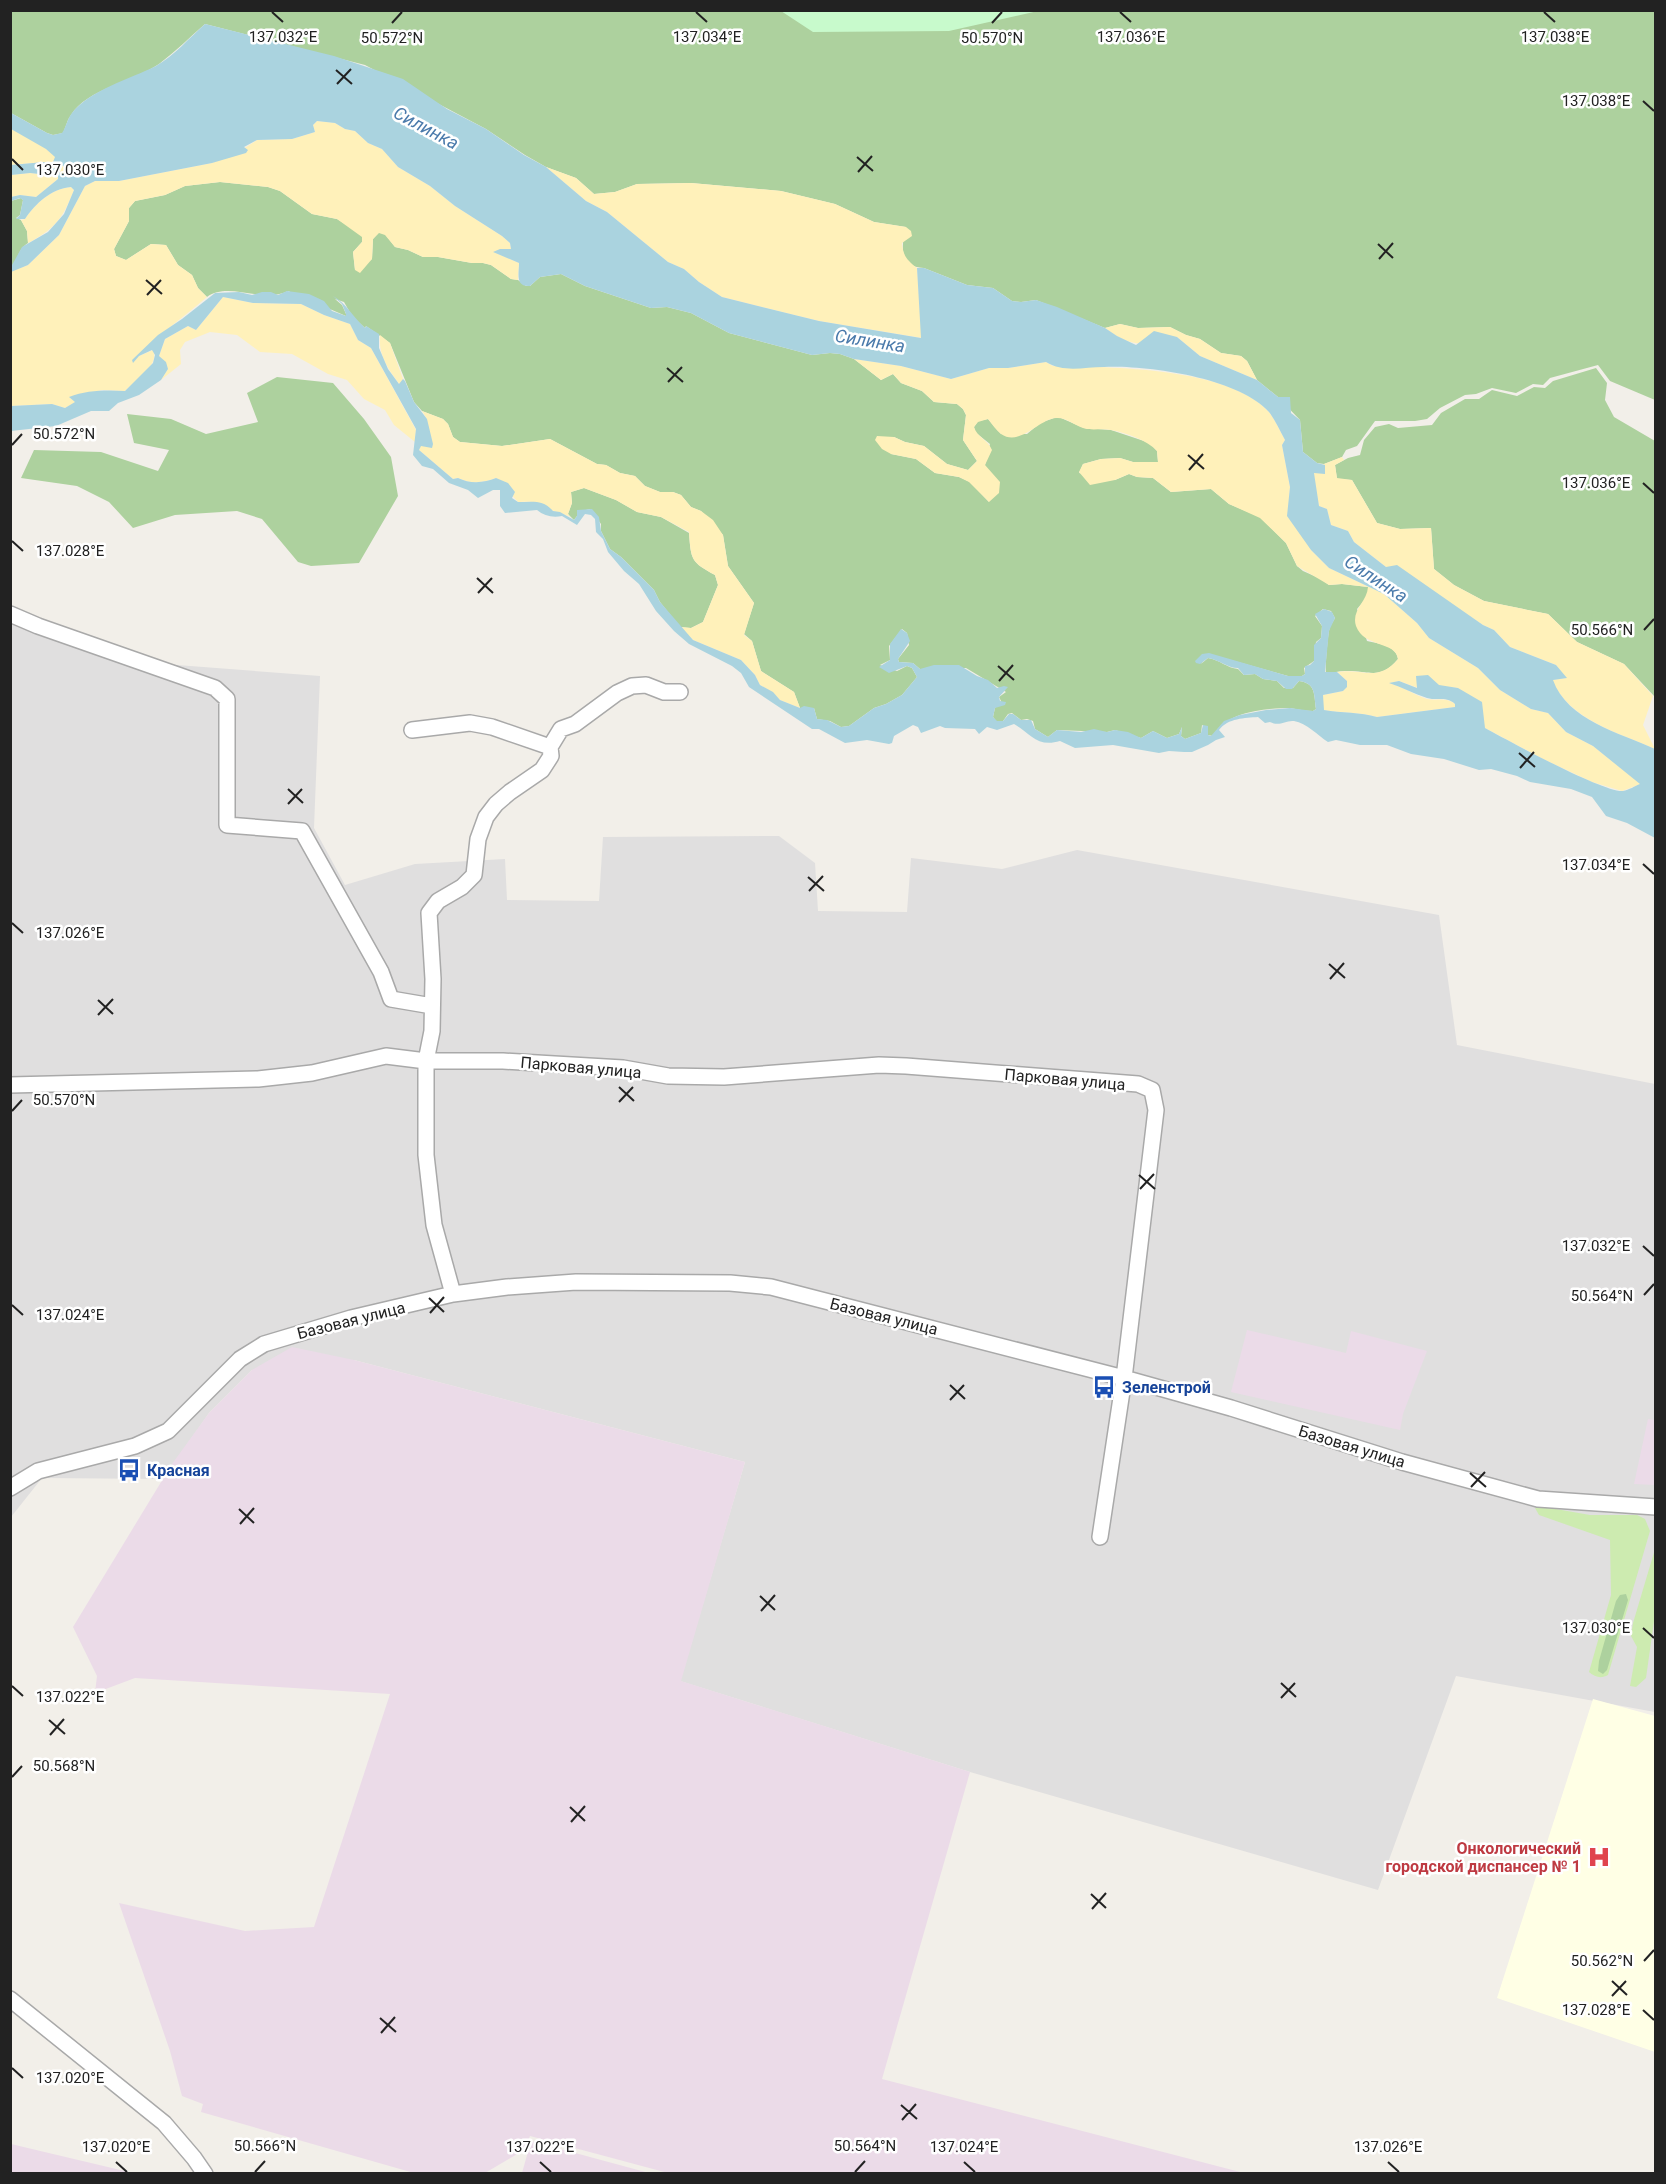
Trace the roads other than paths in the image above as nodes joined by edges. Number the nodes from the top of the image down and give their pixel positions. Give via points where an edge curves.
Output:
1 (10, 614) edge
2 (680, 692) dead end
3 (412, 730) dead end
4 (550, 747) junction
5 (432, 1006) junction
6 (426, 1062) junction
7 (10, 1085) edge
8 (453, 1294) junction
9 (1125, 1378) junction
10 (10, 1488) edge
11 (1656, 1507) edge
12 (1100, 1537) dead end
13 (10, 1999) edge
14 (205, 2174) edge

1 - 5 street via 222,693 227,699 227,825 302,831 381,972 392,999
2 - 4 street via 632,686 561,729
3 - 4 street via 470,723
4 - 5 street via 551,756 542,770 510,792 486,817 478,839 474,875 438,901 429,913
5 - 6 street
6 - 7 street, Парковая улица via 386,1056 312,1073 230,1081
6 - 8 street via 429,1186 434,1225
6 - 9 street, Парковая улица via 567,1064 668,1076 724,1077 906,1066 1138,1084 1152,1090 1156,1110
8 - 9 street, Базовая улица via 576,1282 771,1287
8 - 10 street, Базовая улица via 264,1344 240,1359 168,1431 135,1446 38,1472
9 - 11 street, Базовая улица via 1538,1499
9 - 12 street
13 - 14 street via 164,2123

